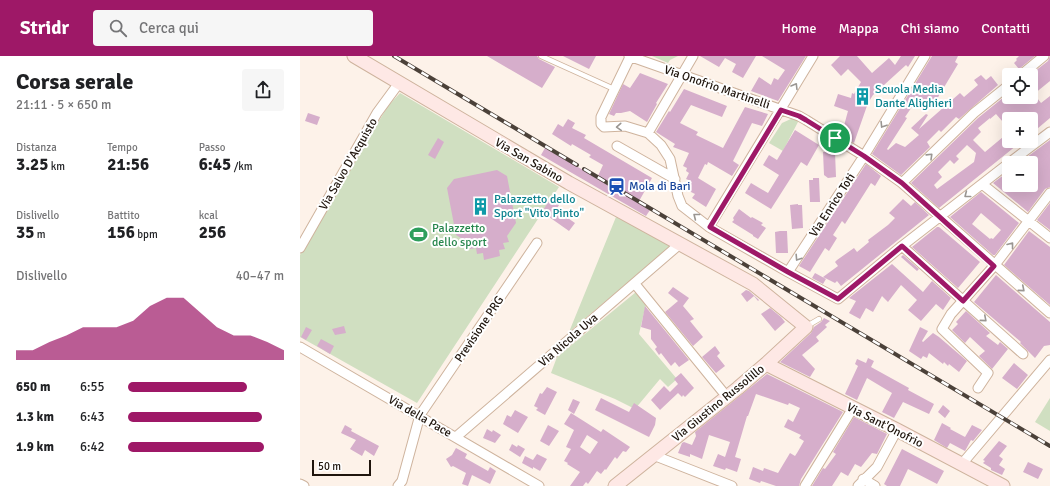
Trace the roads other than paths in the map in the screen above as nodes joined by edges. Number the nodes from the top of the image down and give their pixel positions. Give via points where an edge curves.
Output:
1 (354, 56) edge
2 (541, 56) edge
3 (630, 56) edge
4 (694, 56) edge
5 (813, 56) edge
6 (925, 56) edge
7 (1044, 56) edge
8 (1029, 68) edge
9 (683, 75) junction
10 (399, 83) junction
11 (614, 89) junction
12 (1002, 91) edge
13 (781, 110) junction
14 (1050, 132) edge
15 (648, 133) junction
16 (617, 146) dead end
17 (864, 156) junction
18 (1018, 156) edge
19 (1002, 168) edge
20 (675, 179) junction
21 (902, 183) junction
22 (982, 184) junction
23 (1050, 193) edge
24 (940, 216) junction
25 (1029, 222) junction
26 (710, 227) junction
27 (1050, 238) edge
28 (537, 243) dead end
29 (680, 243) junction
30 (902, 246) junction
31 (300, 248) edge
32 (994, 266) junction
33 (788, 272) junction
34 (635, 284) junction
35 (963, 301) junction
36 (1050, 313) edge
37 (819, 319) dead end
38 (806, 327) junction
39 (300, 347) edge
40 (1024, 354) dead end
41 (1050, 360) edge
42 (766, 364) junction
43 (978, 388) dead end
44 (727, 397) junction
45 (853, 408) junction
46 (420, 415) junction
47 (897, 430) junction
48 (456, 437) junction
49 (654, 455) junction
50 (961, 465) junction
51 (861, 483) edge
52 (300, 484) edge
53 (304, 486) edge
54 (398, 486) edge
55 (539, 486) edge
56 (615, 486) edge
57 (732, 486) edge
58 (805, 486) edge
59 (874, 486) edge
60 (1003, 486) edge

1 - 10 street, Via San Sabino
2 - 11 lane
3 - 9 street, Via Onofrio Martinelli
3 - 11 street
4 - 9 street
13 -> 5 street
6 -> 17 street, Via Enrico Toti
7 - 8 street
9 - 13 street, Via Onofrio Martinelli
9 - 15 street
10 - 29 street, Via San Sabino via 569,183
10 - 31 street, Via Salvo D'Acquisto via 378,113
15 -> 11 street via 625,126 604,127 601,124 600,117
21 -> 12 street via 974,113
13 - 17 street, Via Onofrio Martinelli via 799,116
13 - 26 street
14 - 18 street
15 - 20 street via 661,145 670,159
16 - 20 street
17 - 21 street, Via Onofrio Martinelli
17 -> 33 street, Via Enrico Toti
19 - 22 street
26 -> 20 street via 682,206
21 - 24 street, Via Onofrio Martinelli
22 -> 24 street
22 - 25 street
23 - 25 street
24 - 30 street
24 - 32 street, Via Onofrio Martinelli
25 - 27 street
32 -> 25 street
26 - 33 street
28 - 46 street, Previsione PRG
29 - 34 street, Via Nicola Uva
29 - 38 street, Via San Sabino via 753,284
30 - 33 street via 838,299
30 - 35 street
32 - 35 street
32 -> 36 street, Via Onofrio Martinelli
34 - 44 street
34 - 48 street, Via Nicola Uva
35 -> 40 street
35 - 43 street via 942,329 988,373
37 - 38 lane, Via Giustino Russolillo
38 - 42 street, Via Giustino Russolillo
39 - 46 street, Via della Pace
41 - 50 street
42 - 44 street, Via Giustino Russolillo
42 - 45 street, Via Sant'Onofrio
44 - 49 street, Via Giustino Russolillo
45 - 47 street, Via Sant'Onofrio
45 - 58 street
46 - 48 street, Via della Pace
46 - 54 street, Previsione PRG via 402,481
47 - 50 street, Via Sant'Onofrio
47 - 51 street via 877,467
48 - 55 street, Via della Pace
49 - 56 street, Via Giustino Russolillo
49 - 57 street
50 - 60 street, Via Sant'Onofrio
51 - 59 street
52 - 53 street

